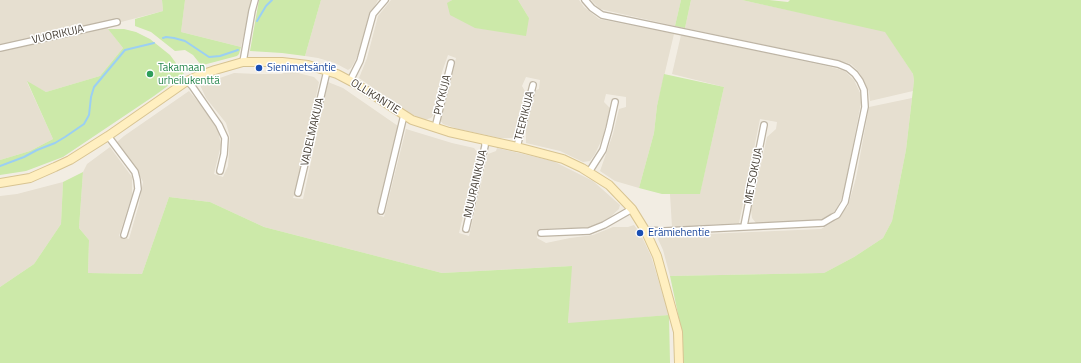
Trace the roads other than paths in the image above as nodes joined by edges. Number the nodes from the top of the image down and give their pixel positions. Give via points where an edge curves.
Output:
1 (256, 0) edge
2 (385, 0) edge
3 (585, 0) edge
4 (117, 22) dead end
5 (0, 48) edge
6 (243, 62) junction
7 (451, 63) dead end
8 (327, 71) junction
9 (187, 81) junction
10 (350, 81) junction
11 (533, 85) dead end
12 (615, 102) dead end
13 (404, 116) junction
14 (764, 125) dead end
15 (436, 128) junction
16 (108, 136) junction
17 (485, 139) junction
18 (517, 146) junction
19 (220, 171) dead end
20 (589, 172) junction
21 (0, 183) edge
22 (298, 194) dead end
23 (632, 209) junction
24 (381, 211) dead end
25 (744, 226) junction
26 (466, 229) dead end
27 (645, 230) junction
28 (541, 233) dead end
29 (124, 235) dead end
30 (679, 363) edge

1 - 6 street
2 - 10 street via 373,14 360,61
3 - 25 street via 602,14 838,64 848,68 860,81 864,90 865,107 845,202 837,214 823,223
4 - 5 street, VUORIKUJA
6 - 8 street, OLLIKANTIE via 282,62 308,65
6 - 9 street, OLLIKANTIE
7 - 15 street, PYYKUJA
8 - 10 street, OLLIKANTIE
8 - 22 street, VADELMAKUJA
9 - 16 street, OLLIKANTIE
9 - 19 street via 219,125 224,138
10 - 13 street, OLLIKANTIE
11 - 18 street, TEERIKUJA
12 - 20 street via 603,150
13 - 15 street, OLLIKANTIE
13 - 24 street
14 - 25 street, METSOKUJA
15 - 17 street, OLLIKANTIE
16 - 21 street, OLLIKANTIE via 56,168 30,178
16 - 29 street via 137,180 138,189
17 - 18 street, OLLIKANTIE
17 - 26 street, MUURAINKUJA
18 - 20 street, OLLIKANTIE via 563,160
20 - 23 street, OLLIKANTIE
23 - 27 street, OLLIKANTIE
23 - 28 street via 590,231
25 - 27 street
27 - 30 street, OLLIKANTIE via 656,256 678,332

